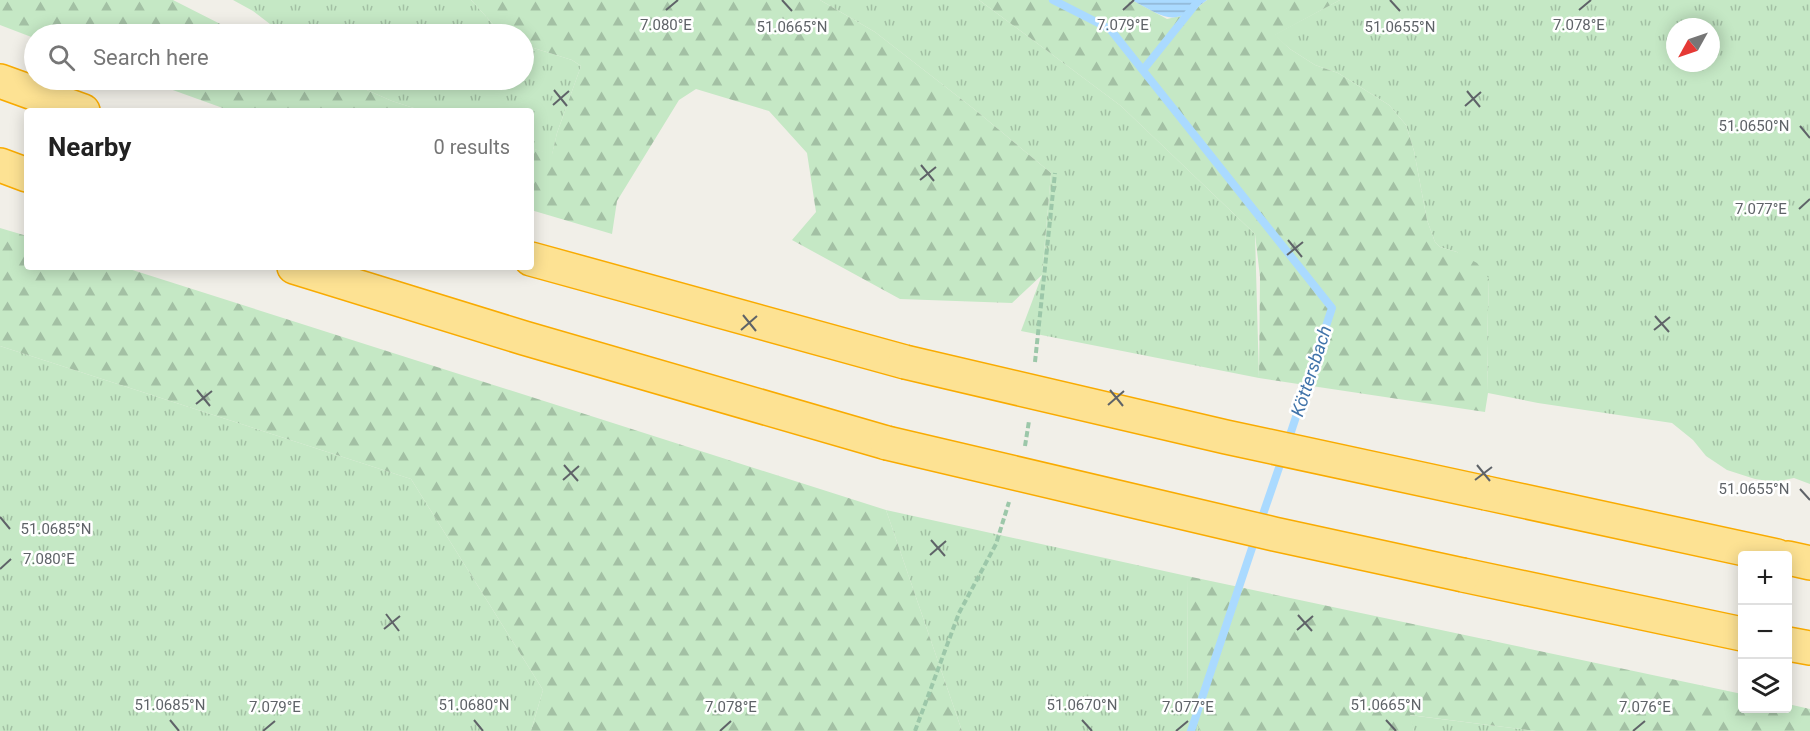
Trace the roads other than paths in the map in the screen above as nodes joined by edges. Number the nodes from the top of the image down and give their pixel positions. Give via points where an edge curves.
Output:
1 (0, 81) edge
2 (24, 90) edge
3 (25, 90) edge
4 (75, 108) edge
5 (0, 165) edge
6 (24, 174) edge
7 (534, 260) edge
8 (304, 270) edge
9 (1758, 551) edge
10 (1792, 559) edge
11 (1810, 563) edge
12 (1738, 633) edge
13 (1792, 645) edge
14 (1810, 648) edge

1 - 2 highway
3 - 4 highway
5 - 6 highway
7 - 9 highway, bridge via 905,362 1215,435
8 - 12 highway, bridge via 887,443 1263,532
10 - 11 highway
13 - 14 highway

